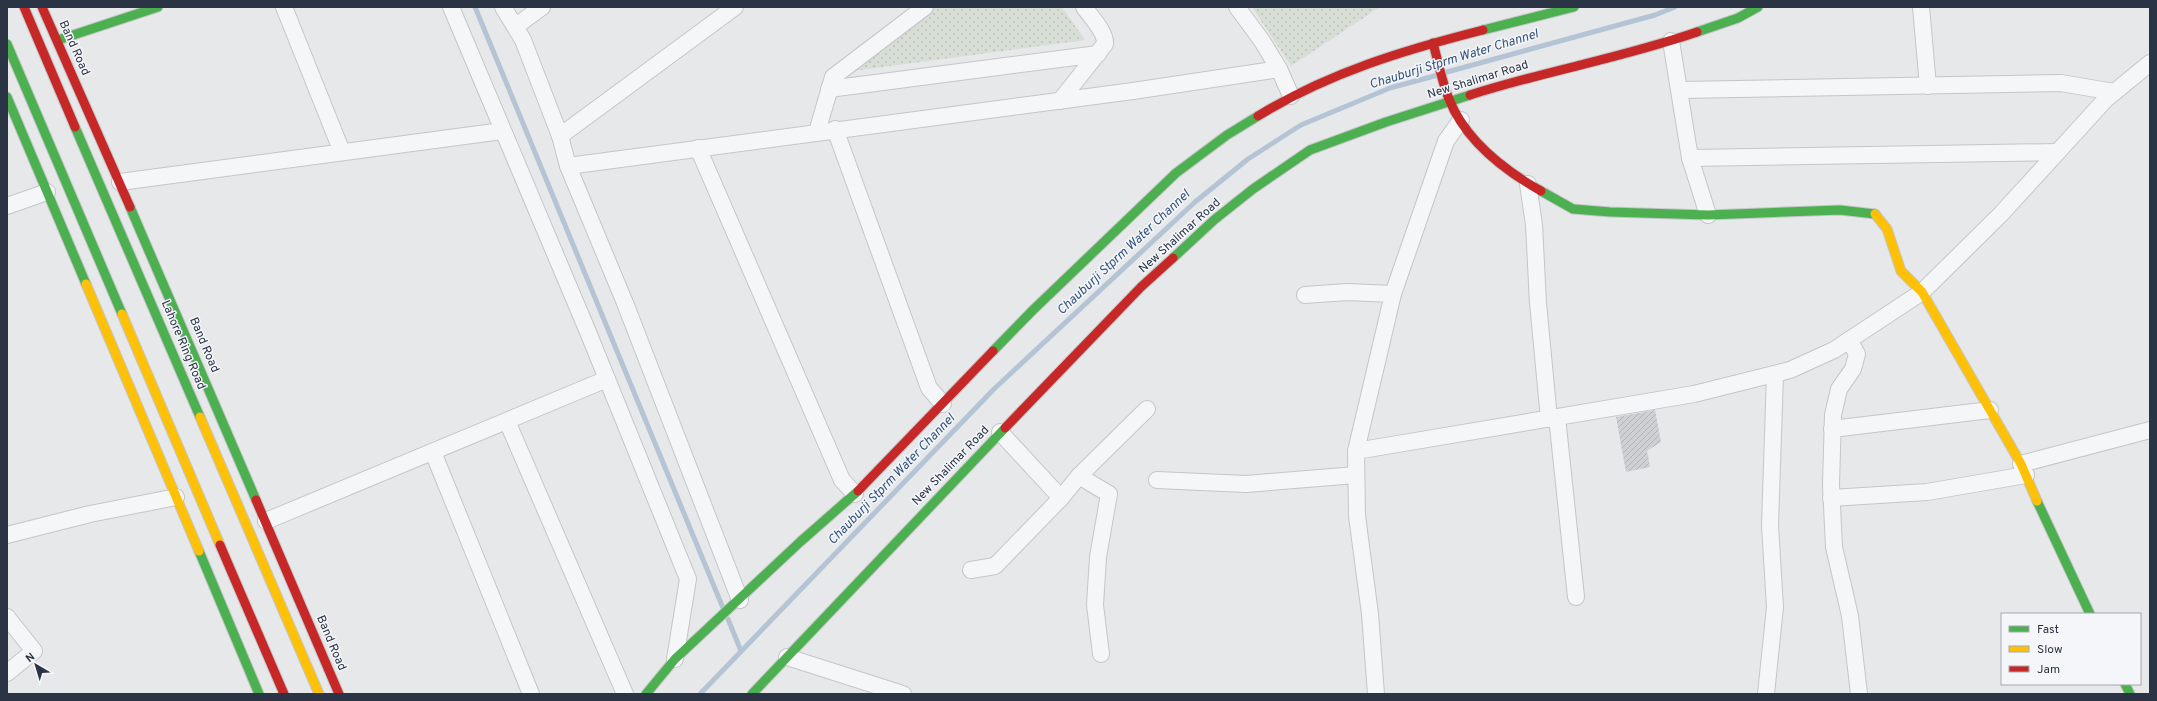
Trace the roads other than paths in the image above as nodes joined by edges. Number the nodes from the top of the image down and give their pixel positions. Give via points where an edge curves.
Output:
1 (24, 7) edge
2 (42, 7) edge
3 (158, 7) edge
4 (284, 7) edge
5 (451, 7) edge
6 (503, 7) edge
7 (542, 7) edge
8 (735, 7) edge
9 (926, 7) edge
10 (1084, 7) edge
11 (1237, 7) edge
12 (1529, 7) edge
13 (1574, 7) edge
14 (1758, 7) edge
15 (1920, 7) edge
16 (1535, 18) junction
17 (516, 26) junction
18 (58, 40) junction
19 (1671, 41) junction
20 (1433, 43) junction
21 (7, 44) edge
22 (1098, 54) junction
23 (2150, 63) edge
24 (1279, 69) junction
25 (1928, 86) junction
26 (829, 89) junction
27 (1680, 90) junction
28 (2114, 92) junction
29 (1292, 96) junction
30 (7, 97) edge
31 (1448, 97) junction
32 (1060, 101) junction
33 (1461, 120) junction
34 (835, 129) junction
35 (502, 131) junction
36 (817, 132) junction
37 (560, 136) junction
38 (698, 148) junction
39 (342, 152) junction
40 (2057, 152) junction
41 (1690, 158) junction
42 (568, 166) junction
43 (120, 182) junction
44 (1528, 184) junction
45 (48, 192) junction
46 (7, 206) edge
47 (1708, 215) junction
48 (1922, 292) junction
49 (1393, 294) junction
50 (1305, 295) dead end
51 (1849, 340) junction
52 (1775, 374) junction
53 (607, 379) junction
54 (943, 404) junction
55 (1147, 409) dead end
56 (1990, 410) junction
57 (1553, 418) junction
58 (507, 421) junction
59 (1832, 429) junction
60 (2150, 430) edge
61 (1000, 432) junction
62 (1356, 451) junction
63 (433, 452) junction
64 (2024, 469) junction
65 (1356, 475) junction
66 (1079, 476) junction
67 (1157, 480) dead end
68 (855, 494) junction
69 (176, 497) junction
70 (1061, 498) junction
71 (1831, 498) junction
72 (266, 521) junction
73 (7, 534) edge
74 (971, 570) dead end
75 (1576, 597) dead end
76 (737, 602) junction
77 (2090, 613) edge
78 (7, 617) edge
79 (1101, 654) dead end
80 (786, 658) junction
81 (675, 659) junction
82 (7, 673) edge
83 (2126, 685) edge
84 (259, 694) edge
85 (284, 694) edge
86 (319, 694) edge
87 (339, 694) edge
88 (531, 694) edge
89 (625, 694) edge
90 (646, 694) edge
91 (752, 694) edge
92 (903, 694) edge
93 (1376, 694) edge
94 (1766, 694) edge
95 (1859, 694) edge
96 (2130, 694) edge

1 - 86 main road, Lahore Ring Road
2 - 18 main road, Band Road
3 - 18 main road
4 - 39 street
5 - 35 street
6 - 17 street
7 - 17 street
8 - 37 street
9 - 26 street via 833,77
10 - 22 street via 1105,40
11 - 24 street
12 - 16 main road
13 - 16 main road
14 - 19 main road, New Shalimar Road via 1738,18
15 - 25 street
16 - 20 main road
17 - 37 street
18 - 43 main road, Band Road
19 - 27 street
19 - 31 main road, New Shalimar Road
20 - 29 main road via 1366,64
20 - 31 main road
21 - 85 main road
22 - 26 street
22 - 32 street
23 - 28 street
24 - 29 street
24 - 32 street
25 - 27 street
25 - 28 street via 2061,83
26 - 36 street
27 - 41 street
28 - 40 street
29 - 54 main road via 1227,135 1176,172 1038,304
30 - 45 main road
31 - 33 main road
31 - 61 main road, New Shalimar Road via 1310,150 1253,189 1214,220 1141,287
32 - 34 street
33 - 44 main road via 1475,143
33 - 49 street via 1446,141
34 - 36 street
34 - 54 street via 929,388
35 - 39 street
35 - 53 street
36 - 38 street
37 - 42 street
38 - 42 street
38 - 68 street via 842,480
39 - 43 street
40 - 41 street
40 - 48 street via 2001,214
41 - 47 street
42 - 76 street via 624,303
43 - 72 main road, Band Road
44 - 47 main road via 1573,209
44 - 57 street via 1534,225 1538,303
45 - 46 street
45 - 69 main road
47 - 48 main road via 1840,210 1875,214 1887,229 1901,271
48 - 51 street
48 - 56 main road
49 - 50 street via 1347,292
49 - 62 street
51 - 52 street via 1834,350
51 - 59 street via 1857,354 1852,369 1840,389
52 - 57 street via 1694,394
52 - 94 street via 1770,525 1775,607
53 - 58 street
53 - 81 street via 688,579
54 - 68 main road
55 - 66 street
56 - 59 street
56 - 64 main road
57 - 62 street
57 - 75 street
58 - 63 street
58 - 89 street
59 - 71 street
60 - 64 street
61 - 70 street
61 - 80 main road, New Shalimar Road
62 - 65 street
63 - 72 street
63 - 88 street
64 - 71 street via 1927,492
64 - 77 main road via 2062,558
65 - 67 street via 1246,484
65 - 93 street via 1357,516 1370,614
66 - 70 street
66 - 79 street via 1109,494 1098,558 1095,605
68 - 76 main road
69 - 73 street
69 - 84 main road
70 - 74 street via 995,566
71 - 95 street via 1834,547 1850,616
72 - 87 main road, Band Road
76 - 81 main road
78 - 82 street via 34,652
80 - 91 main road, New Shalimar Road
80 - 92 street
81 - 90 main road
83 - 96 main road

